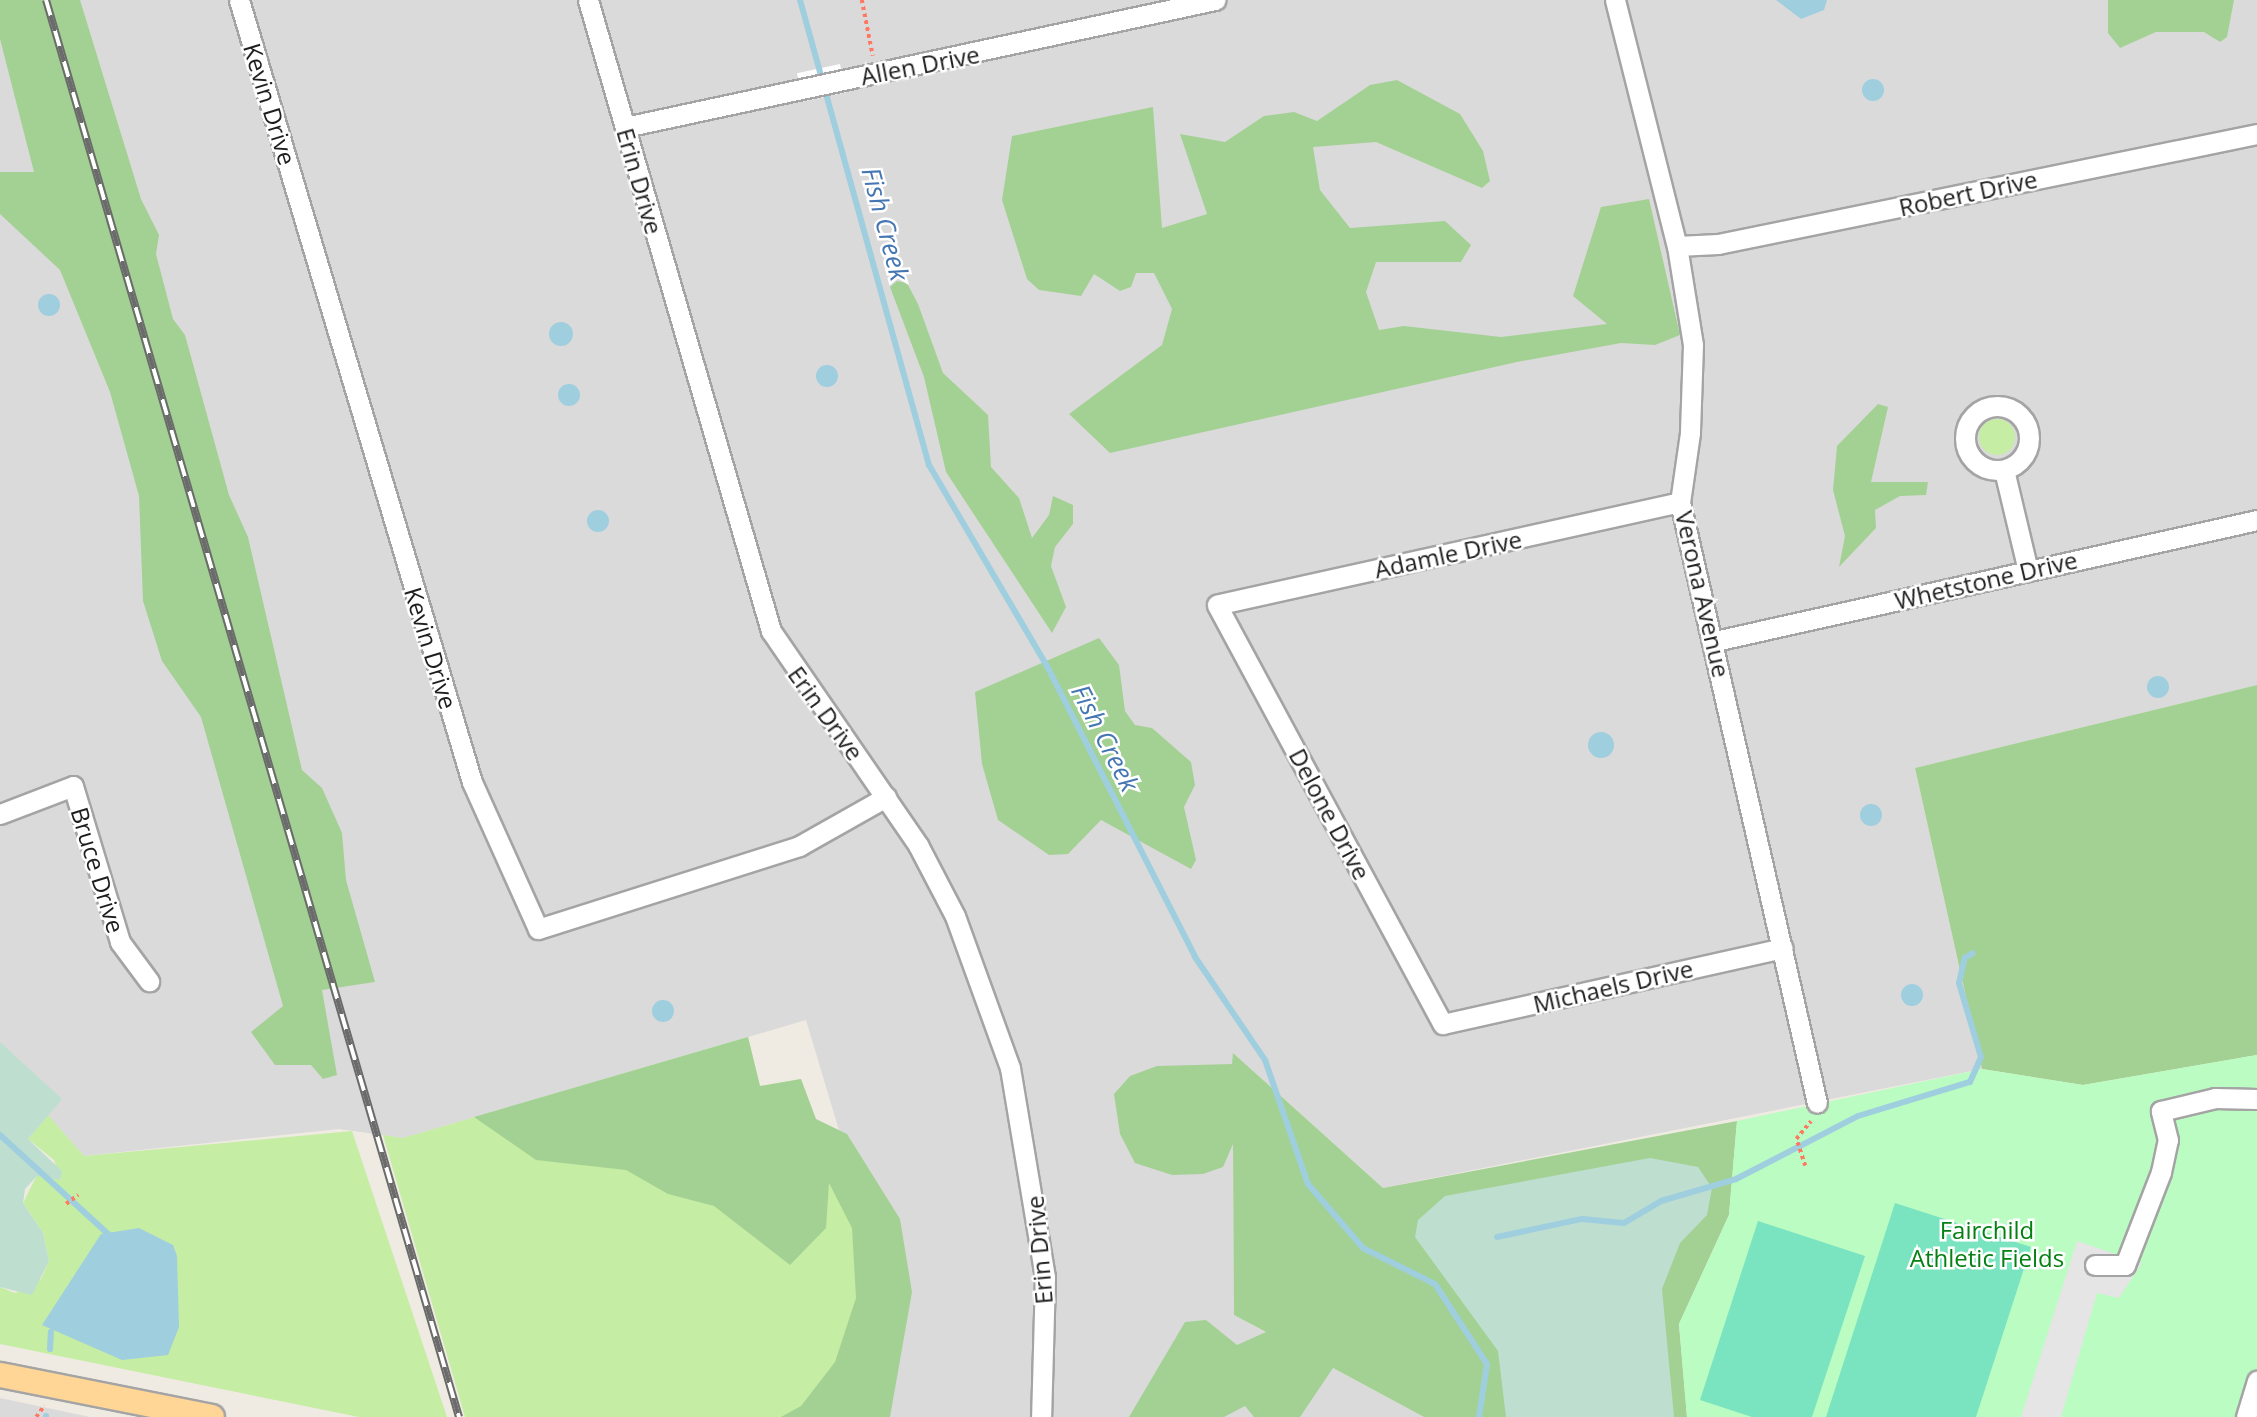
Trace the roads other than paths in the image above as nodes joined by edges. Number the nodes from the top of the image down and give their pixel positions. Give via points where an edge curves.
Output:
1 (239, 0) edge
2 (588, 0) edge
3 (1215, 0) edge
4 (1615, 0) edge
5 (625, 127) junction
6 (2257, 134) edge
7 (1677, 246) junction
8 (2004, 470) dead end
9 (1679, 502) junction
10 (2257, 520) edge
11 (2028, 571) junction
12 (1217, 605) joint
13 (1715, 641) junction
14 (887, 797) junction
15 (0, 814) edge
16 (1783, 948) junction
17 (149, 981) dead end
18 (1443, 1024) joint
19 (2257, 1099) edge
20 (1817, 1103) road end
21 (2095, 1265) dead end
22 (0, 1375) edge
23 (2257, 1381) edge
24 (212, 1417) edge
25 (1041, 1417) edge
26 (2246, 1417) edge

1 - 14 street, Kevin Drive via 472,782 538,929 799,846
2 - 5 street, Erin Drive
3 - 5 street, Allen Drive
4 - 7 street, Verona Avenue
5 - 14 street, Erin Drive via 764,614 799,677
6 - 7 street, Robert Drive via 1718,244
7 - 9 street, Verona Avenue via 1693,345 1690,433
8 - 11 street
9 - 12 street, Adamle Drive
9 - 13 street, Verona Avenue
10 - 11 street, Whetstone Drive
11 - 13 street, Whetstone Drive
12 - 18 street, Delone Drive
13 - 16 street, Verona Avenue
14 - 25 street, Erin Drive via 955,916 1021,1109 1045,1277
15 - 17 street, Bruce Drive via 73,786 120,942
16 - 18 street, Michaels Drive
16 - 20 street, Verona Avenue
19 - 21 street via 2215,1098 2161,1111 2166,1150 2125,1265
22 - 24 main road
23 - 26 street

